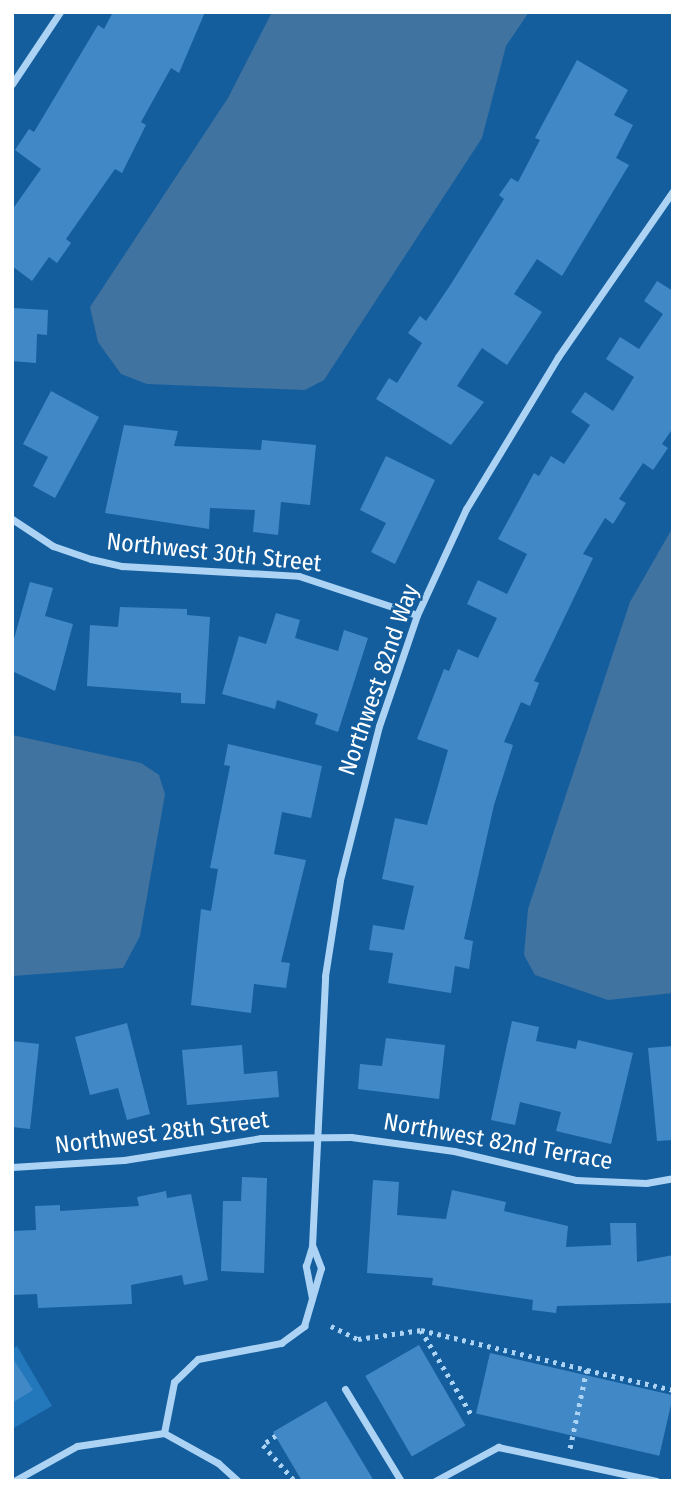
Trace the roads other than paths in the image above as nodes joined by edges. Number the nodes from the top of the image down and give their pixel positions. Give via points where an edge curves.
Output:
1 (60, 12) edge
2 (12, 84) edge
3 (673, 191) edge
4 (12, 519) edge
5 (417, 615) junction
6 (316, 1137) junction
7 (12, 1167) edge
8 (673, 1178) edge
9 (312, 1246) junction
10 (312, 1298) junction
11 (345, 1389) dead end
12 (164, 1433) junction
13 (14, 1481) edge
14 (238, 1481) edge
15 (401, 1481) edge
16 (435, 1481) edge
17 (656, 1481) edge

1 - 2 street
3 - 5 street, Northwest 82nd Way via 544,381 467,509
4 - 5 street, Northwest 30th Street via 53,546 91,559 122,566 299,576
5 - 6 street, Northwest 82nd Way via 379,726 340,880 325,976
6 - 7 street, Northwest 28th Street
6 - 8 street, Northwest 82nd Terrace via 454,1151 576,1180 646,1183
6 - 9 street, Northwest 82nd Way
9 - 10 street, Northwest 82nd Way via 306,1266
9 - 10 street, Northwest 82nd Way via 321,1268
10 - 12 street, Northwest 82nd Way via 310,1315 295,1336 281,1343 198,1359 182,1372 168,1401
11 - 15 street
12 - 13 street via 78,1446
12 - 14 street via 218,1463
16 - 17 street via 486,1450 505,1447

